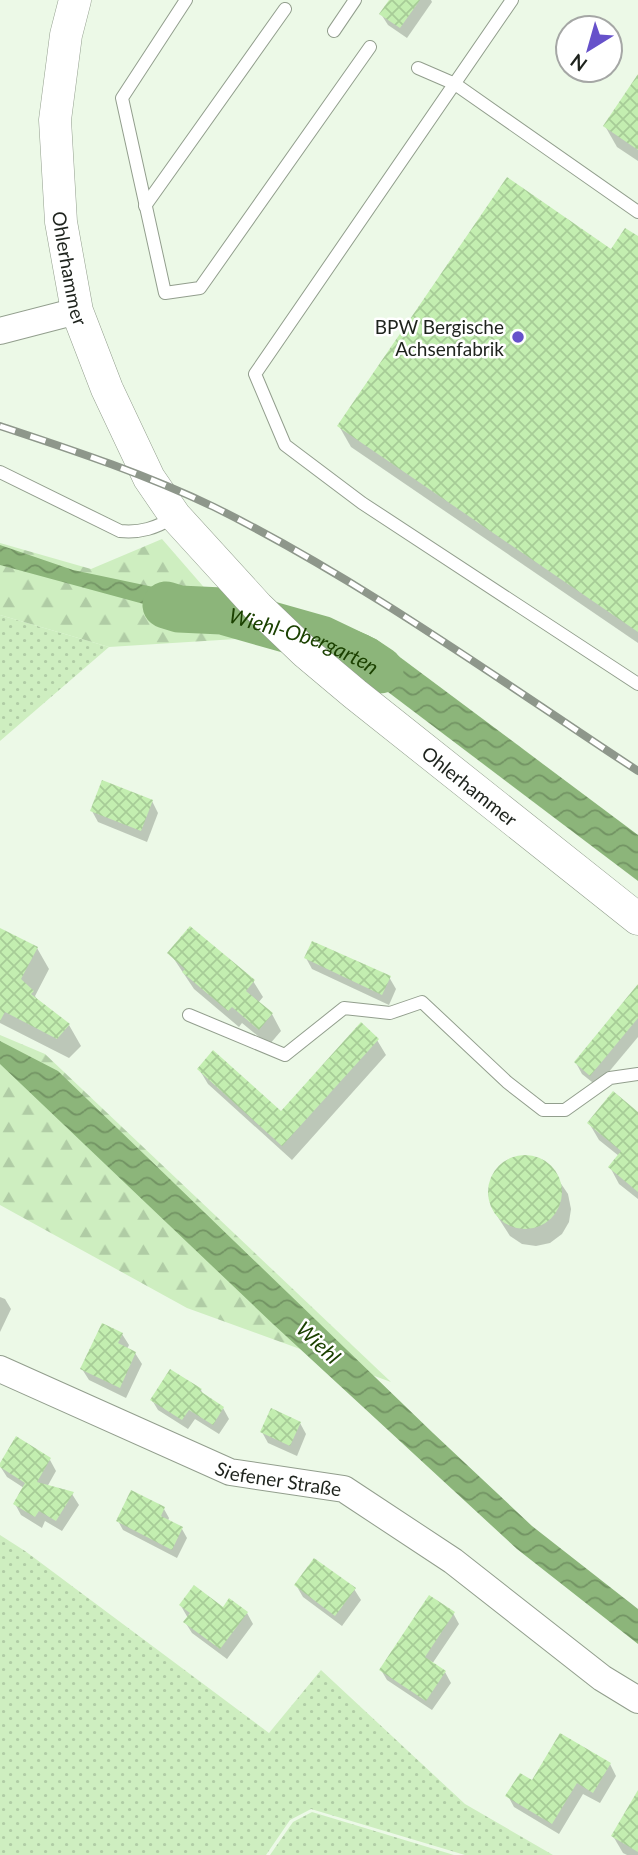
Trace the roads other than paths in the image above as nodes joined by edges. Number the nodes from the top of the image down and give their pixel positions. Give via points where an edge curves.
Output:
1 (75, 0) edge
2 (186, 0) edge
3 (355, 0) edge
4 (512, 0) edge
5 (285, 9) dead end
6 (334, 31) dead end
7 (370, 47) dead end
8 (418, 68) dead end
9 (454, 84) junction
10 (145, 206) junction
11 (638, 212) edge
12 (78, 312) junction
13 (0, 331) edge
14 (0, 472) edge
15 (175, 516) junction
16 (638, 684) edge
17 (638, 919) edge
18 (189, 1015) dead end
19 (638, 1074) edge
20 (0, 1369) edge
21 (638, 1700) edge

1 - 12 street, Ohlerhammer via 55,120 61,222
2 - 10 lane via 122,98
3 - 6 lane
4 - 9 lane
5 - 10 lane
7 - 10 lane via 200,288 165,293
8 - 9 lane
9 - 11 lane
9 - 16 lane via 255,374 285,445 362,503
12 - 13 street
12 - 15 street, Ohlerhammer via 149,478
14 - 15 lane via 120,531 138,533
15 - 17 street, Ohlerhammer via 305,652
18 - 19 lane via 285,1055 344,1008 390,1013 422,1002 543,1110 565,1110 610,1078
20 - 21 street, Siefener Straße via 230,1472 344,1489 453,1561 602,1678

